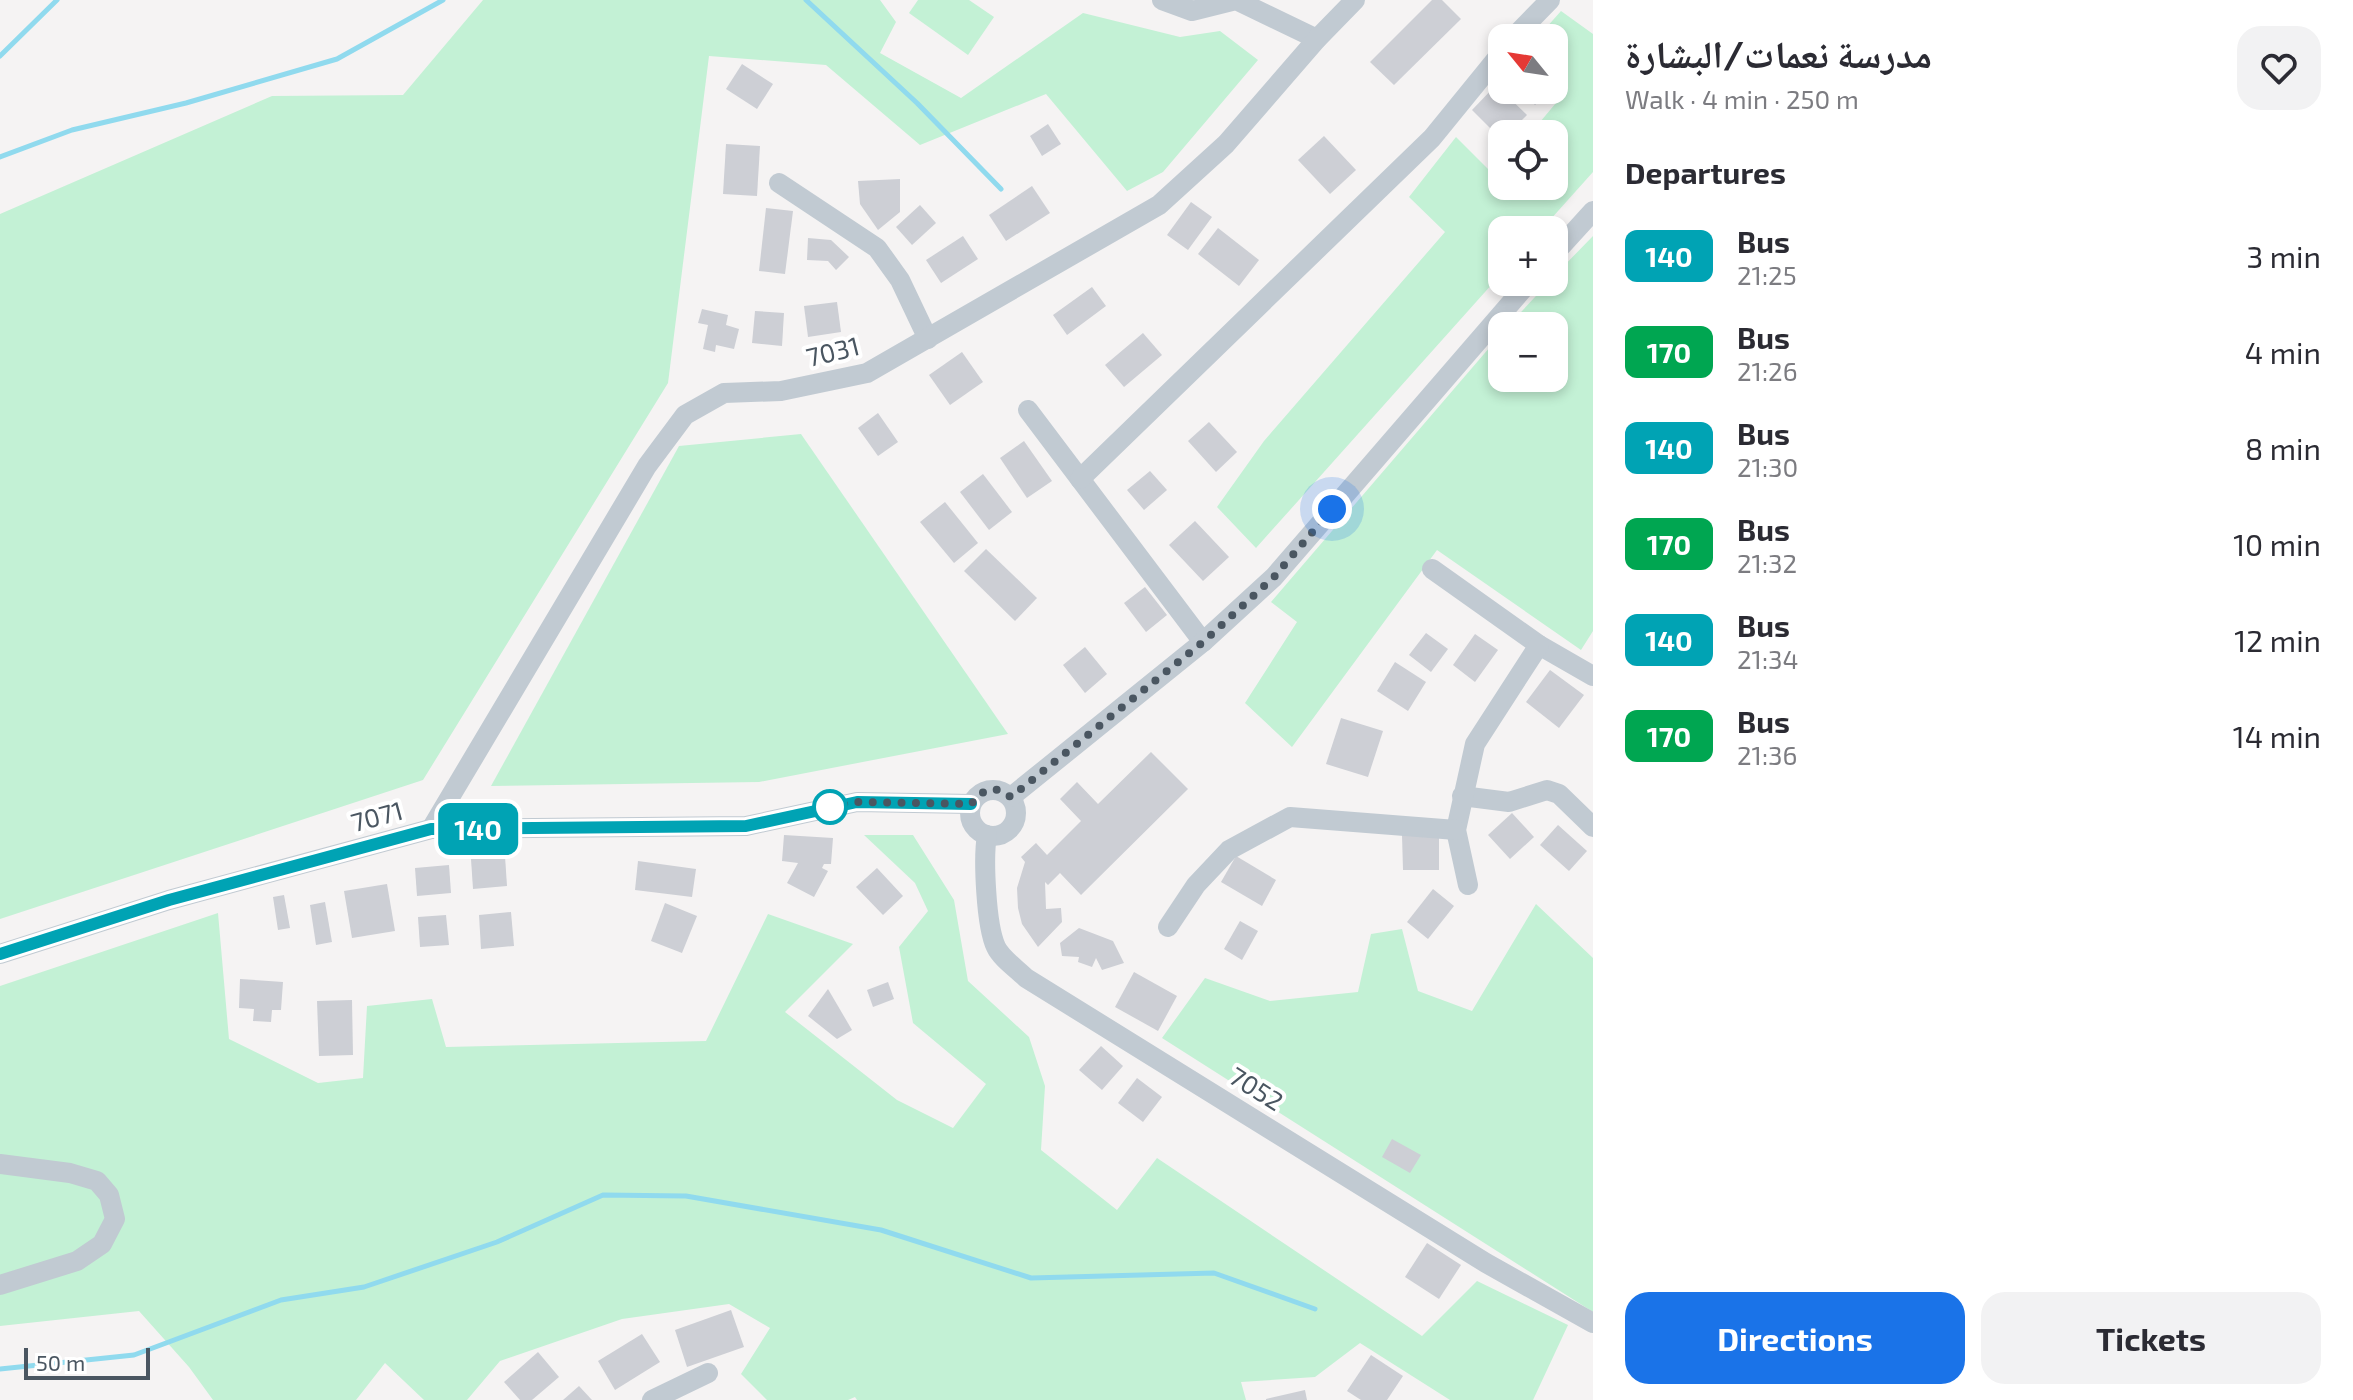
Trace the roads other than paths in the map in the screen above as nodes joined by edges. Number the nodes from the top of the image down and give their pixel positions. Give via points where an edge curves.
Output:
1 (1162, 0) edge
2 (1355, 0) edge
3 (1550, 0) edge
4 (1527, 24) edge
5 (1317, 39) junction
6 (1488, 69) edge
7 (779, 183) dead end
8 (1593, 211) edge
9 (1568, 239) edge
10 (1517, 296) edge
11 (928, 339) junction
12 (1028, 410) dead end
13 (1080, 479) junction
14 (1432, 569) dead end
15 (1203, 642) junction
16 (1539, 645) junction
17 (1593, 676) edge
18 (1462, 796) junction
19 (1011, 797) junction
20 (971, 804) junction
21 (1593, 827) edge
22 (431, 829) junction
23 (1456, 830) junction
24 (987, 835) junction
25 (1468, 885) dead end
26 (1168, 927) dead end
27 (0, 954) edge
28 (0, 1164) edge
29 (0, 1285) edge
30 (1593, 1323) edge
31 (708, 1373) dead end
32 (652, 1400) edge

1 - 5 street via 1192,11 1236,0
2 - 5 street, 7031
3 - 4 street
5 - 11 street, 7031 via 1226,144 1159,205
6 - 13 street via 1432,138
7 - 11 street via 877,248 900,280
8 - 9 street
10 - 15 street via 1274,577
11 - 22 street, 7031 via 867,373 781,391 724,393 685,415 647,466
12 - 13 street
13 - 15 street
14 - 16 street
15 - 19 street
16 - 17 street
16 - 18 street via 1475,744
18 - 21 street via 1509,802 1547,790 1559,794
18 - 23 street
19 - 20 street via 987,790
19 - 24 street via 1013,824 1002,834
20 - 22 street, 7071 via 857,802 746,826
20 - 24 street via 971,822
22 - 27 street, 7071 via 169,900
23 - 25 street
23 - 26 street via 1290,817 1229,850 1196,885
24 - 30 street, 7052 via 996,948 1026,978 1486,1263
28 - 29 street via 97,1181 109,1195 115,1219 102,1244 77,1261
31 - 32 street

